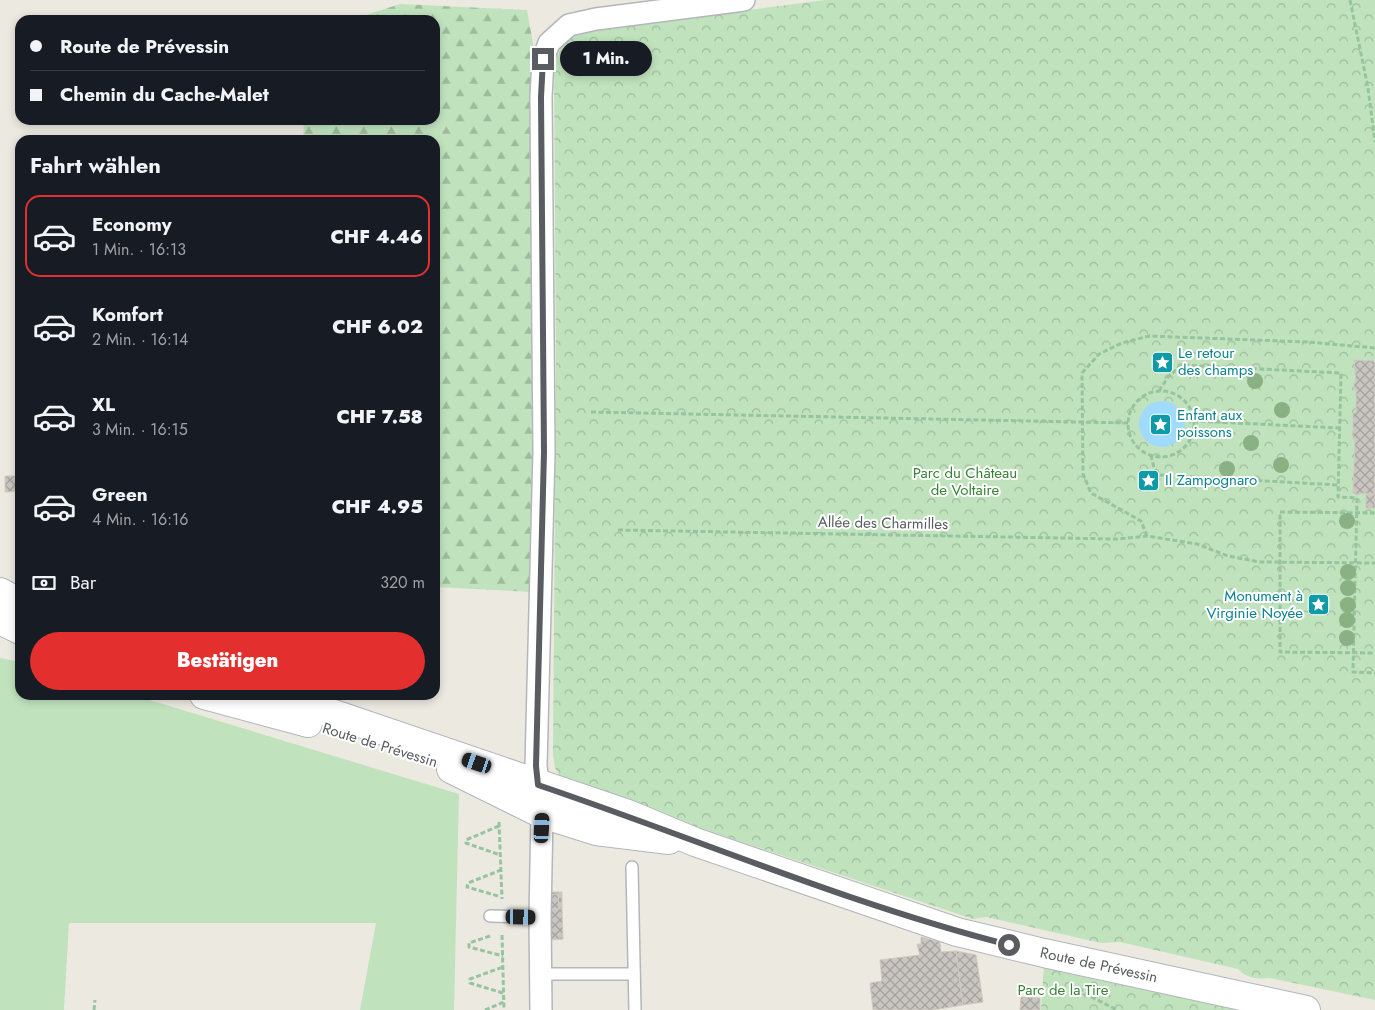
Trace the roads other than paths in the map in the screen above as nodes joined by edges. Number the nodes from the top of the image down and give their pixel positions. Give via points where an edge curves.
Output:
1 (744, 0) edge
2 (0, 592) edge
3 (15, 600) edge
4 (0, 620) edge
5 (15, 628) edge
6 (223, 700) edge
7 (292, 700) edge
8 (538, 785) junction
9 (542, 814) junction
10 (695, 842) junction
11 (632, 867) dead end
12 (490, 916) dead end
13 (540, 918) junction
14 (541, 974) junction
15 (634, 974) junction
16 (541, 1010) edge
17 (635, 1010) edge
18 (1306, 1010) edge

1 - 8 street via 568,25 548,43 543,59 544,452
2 - 3 main road
4 - 5 main road
6 - 9 main road, Route de Prévessin via 428,758
7 - 8 main road, Route de Prévessin
8 - 9 street
8 - 10 main road, Route de Prévessin via 628,814
9 - 10 main road, Route de Prévessin via 596,831
9 - 13 street
10 - 18 main road, Route de Prévessin via 957,932
11 - 15 lane
12 - 13 lane
13 - 14 street
14 - 15 lane
14 - 16 street
15 - 17 lane

